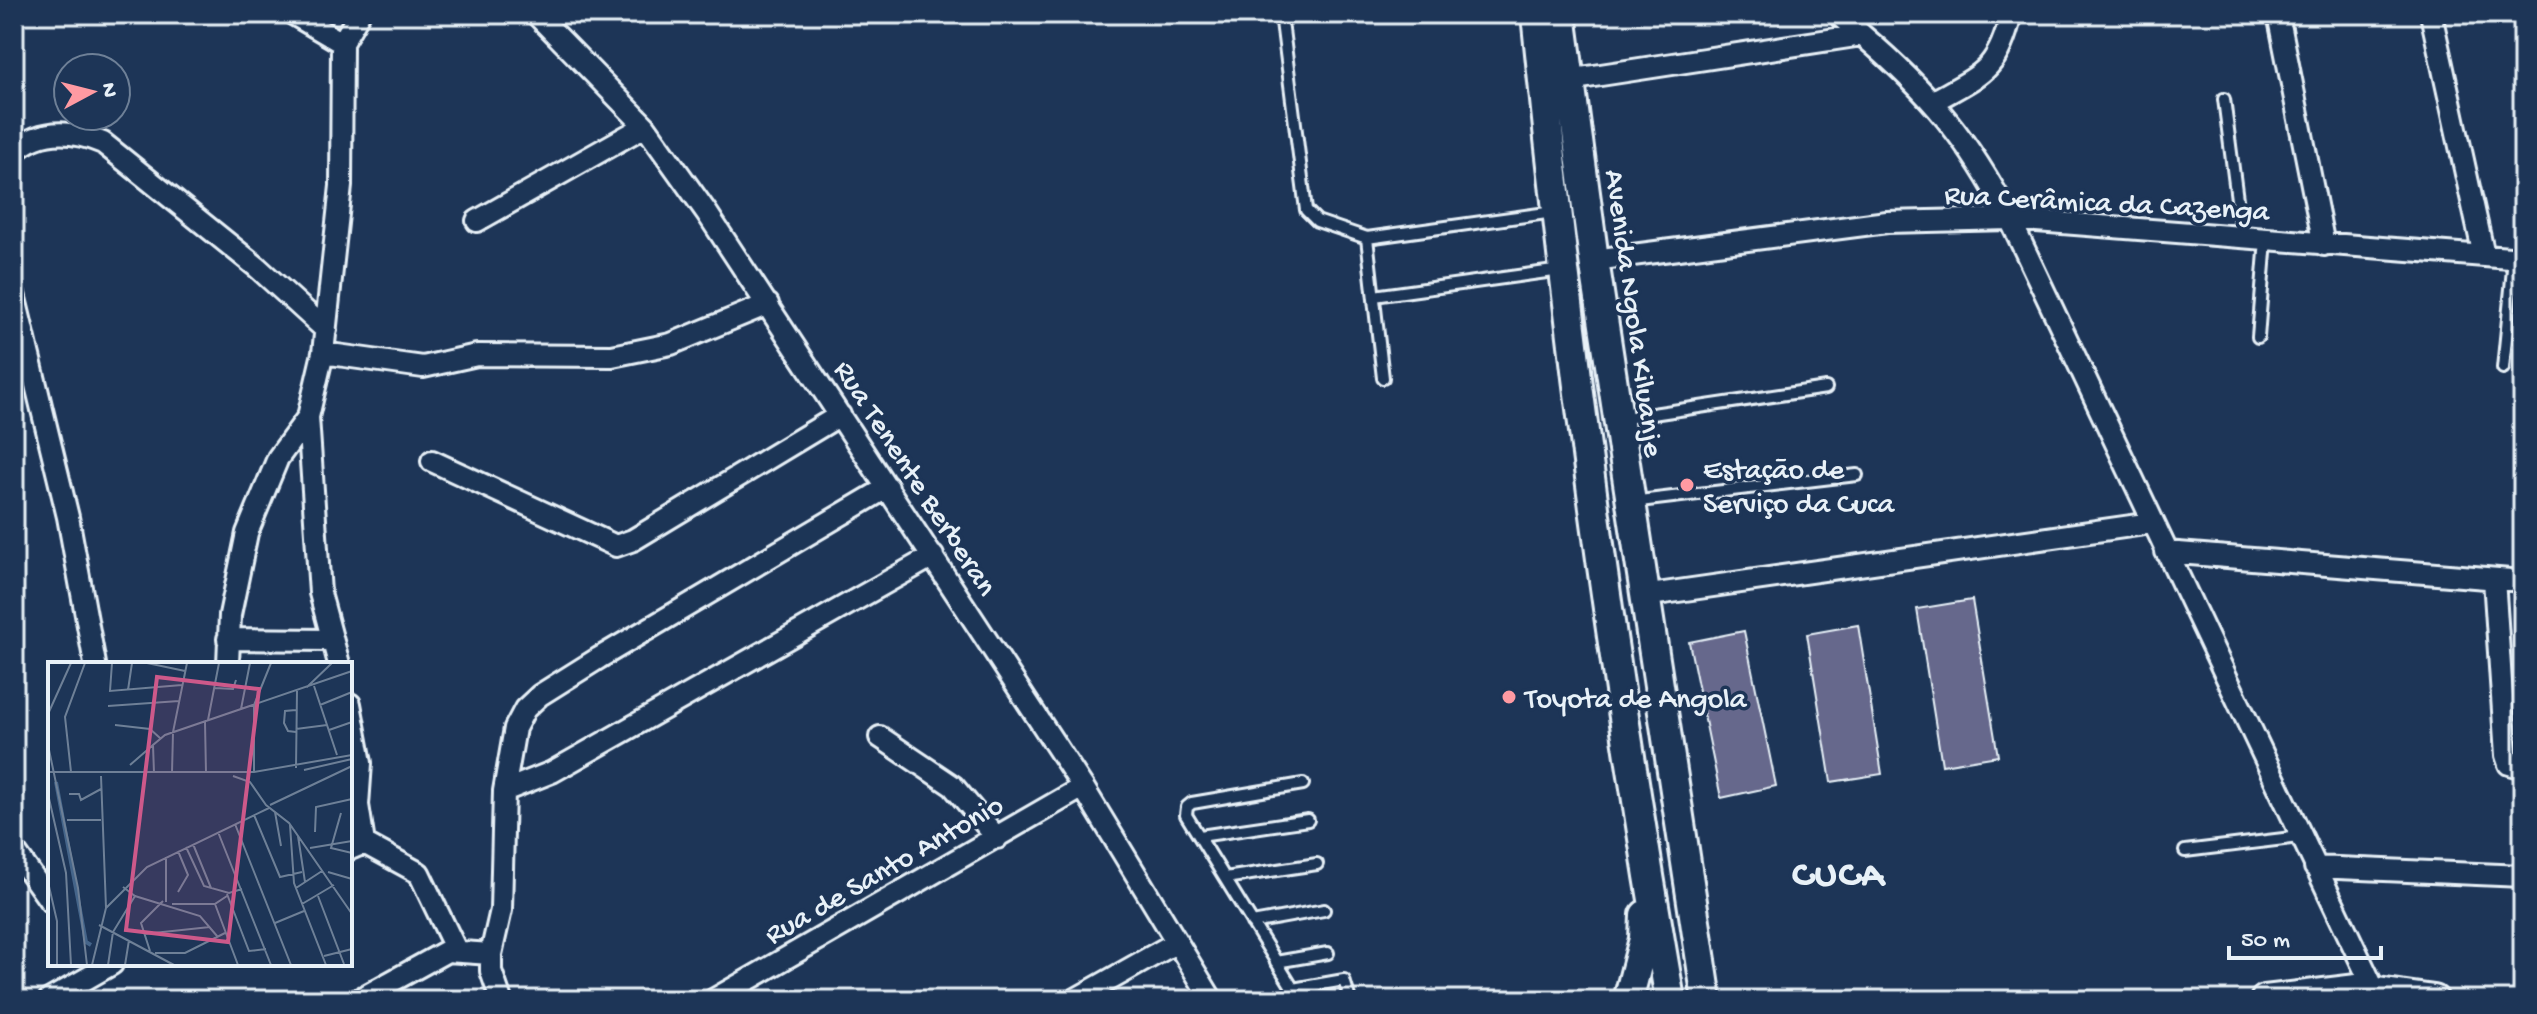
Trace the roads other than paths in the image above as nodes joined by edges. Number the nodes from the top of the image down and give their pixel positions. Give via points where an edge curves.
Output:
1 (293, 14) edge
2 (359, 14) edge
3 (536, 14) edge
4 (1281, 14) edge
5 (1536, 14) edge
6 (1561, 14) edge
7 (1838, 14) edge
8 (2011, 14) edge
9 (2278, 14) edge
10 (2431, 14) edge
11 (1862, 35) junction
12 (342, 43) junction
13 (1568, 80) junction
14 (2224, 99) dead end
15 (1934, 101) junction
16 (645, 126) junction
17 (14, 152) edge
18 (1555, 212) junction
19 (2010, 219) junction
20 (477, 221) dead end
21 (1367, 238) junction
22 (2242, 238) junction
23 (2266, 240) junction
24 (2324, 245) junction
25 (2484, 256) junction
26 (2519, 259) edge
27 (1594, 260) junction
28 (1561, 270) junction
29 (14, 294) edge
30 (1374, 296) junction
31 (768, 304) junction
32 (326, 330) junction
33 (2258, 337) dead end
34 (323, 353) junction
35 (2503, 368) dead end
36 (1383, 378) dead end
37 (1826, 388) dead end
38 (840, 415) junction
39 (308, 417) junction
40 (1617, 419) junction
41 (432, 461) dead end
42 (1857, 475) dead end
43 (888, 487) junction
44 (1629, 502) junction
45 (2152, 523) junction
46 (2166, 552) junction
47 (933, 556) junction
48 (2494, 579) junction
49 (2523, 581) edge
50 (1643, 596) junction
51 (228, 639) junction
52 (330, 640) junction
53 (95, 662) edge
54 (228, 662) edge
55 (338, 662) edge
56 (352, 715) edge
57 (880, 737) dead end
58 (2523, 768) edge
59 (1303, 784) dead end
60 (1083, 787) junction
61 (504, 791) junction
62 (1308, 820) dead end
63 (1200, 836) junction
64 (2300, 837) junction
65 (997, 838) junction
66 (357, 846) edge
67 (14, 850) edge
68 (2185, 851) dead end
69 (1317, 864) dead end
70 (1647, 866) junction
71 (2315, 867) junction
72 (2523, 876) edge
73 (1225, 878) junction
74 (48, 897) edge
75 (1324, 910) dead end
76 (1252, 923) junction
77 (1177, 942) junction
78 (456, 950) junction
79 (1328, 953) dead end
80 (491, 954) junction
81 (1276, 962) junction
82 (104, 966) edge
83 (83, 971) edge
84 (1293, 989) junction
85 (2377, 995) edge
86 (49, 1000) edge
87 (358, 1000) edge
88 (501, 1000) edge
89 (713, 1000) edge
90 (1074, 1000) edge
91 (1212, 1000) edge
92 (1300, 1000) edge
93 (1350, 1000) edge
94 (1628, 1000) edge
95 (1670, 1000) edge
96 (1707, 1000) edge
97 (2265, 1000) edge
98 (2434, 1000) edge

1 - 12 street
2 - 12 street
3 - 16 street, Rua Tenente Berberan
4 - 21 lane via 1306,210 1317,221
5 - 18 main road
6 - 13 main road, Avenida Ngola Kiluanje
7 - 11 street
8 - 15 street via 1998,56 1985,72
9 - 24 street
10 - 25 street
11 - 13 street
11 - 15 street
12 - 32 street via 341,186
13 - 27 main road, Avenida Ngola Kiluanje
14 - 22 lane
15 - 19 street via 1969,145
16 - 20 street
16 - 31 street, Rua Tenente Berberan
17 - 32 street via 42,135 84,135 103,143
18 - 21 lane
18 - 28 main road
19 - 22 street, Rua Cerâmica da Cazenga
19 - 27 street, Rua Cerâmica da Cazenga via 1887,222
19 - 45 street
21 - 30 lane
22 - 23 street, Rua Cerâmica da Cazenga
23 - 24 street, Rua Cerâmica da Cazenga
23 - 33 lane
24 - 25 street, Rua Cerâmica da Cazenga
25 - 26 street, Rua Cerâmica da Cazenga
26 - 35 lane
27 - 40 main road, Avenida Ngola Kiluanje
28 - 30 lane
28 - 70 main road
29 - 53 street via 68,517
30 - 36 lane
31 - 34 street via 671,344 612,356 477,355 423,367
31 - 38 street, Rua Tenente Berberan
32 - 34 street
34 - 39 street
37 - 40 lane
38 - 41 street via 616,546
38 - 43 street, Rua Tenente Berberan
39 - 51 street via 278,458 247,533
39 - 52 street via 317,571
40 - 44 main road, Avenida Ngola Kiluanje
42 - 44 lane
43 - 47 street, Rua Tenente Berberan
43 - 61 street via 540,695 515,728
44 - 50 main road, Avenida Ngola Kiluanje
45 - 46 street
45 - 50 street
46 - 48 street
46 - 64 street
47 - 60 street, Rua Tenente Berberan
47 - 61 street via 564,765
48 - 49 street
48 - 58 street via 2506,755 2509,764
50 - 96 main road, Avenida Ngola Kiluanje
51 - 52 street
51 - 54 street
52 - 55 street
56 - 66 street via 361,763
57 - 65 street via 953,786
59 - 63 lane via 1192,803 1186,815
60 - 65 street, Rua de Santo Antonio
60 - 77 street, Rua Tenente Berberan
61 - 80 street via 501,910
62 - 63 lane
63 - 73 lane
64 - 68 lane
64 - 71 street
65 - 89 street, Rua de Santo Antonio
66 - 78 street via 419,873
67 - 74 street
69 - 73 lane
70 - 94 main road via 1644,939
70 - 95 main road
71 - 72 street
71 - 85 street
73 - 76 lane
75 - 76 lane
76 - 81 lane
77 - 90 street
77 - 91 street, Rua Tenente Berberan
78 - 80 street
78 - 87 street via 435,956
79 - 81 lane
80 - 88 street
81 - 84 lane
82 - 83 street
83 - 86 street
84 - 92 lane
84 - 93 lane via 1344,980
85 - 97 main road
85 - 98 main road

